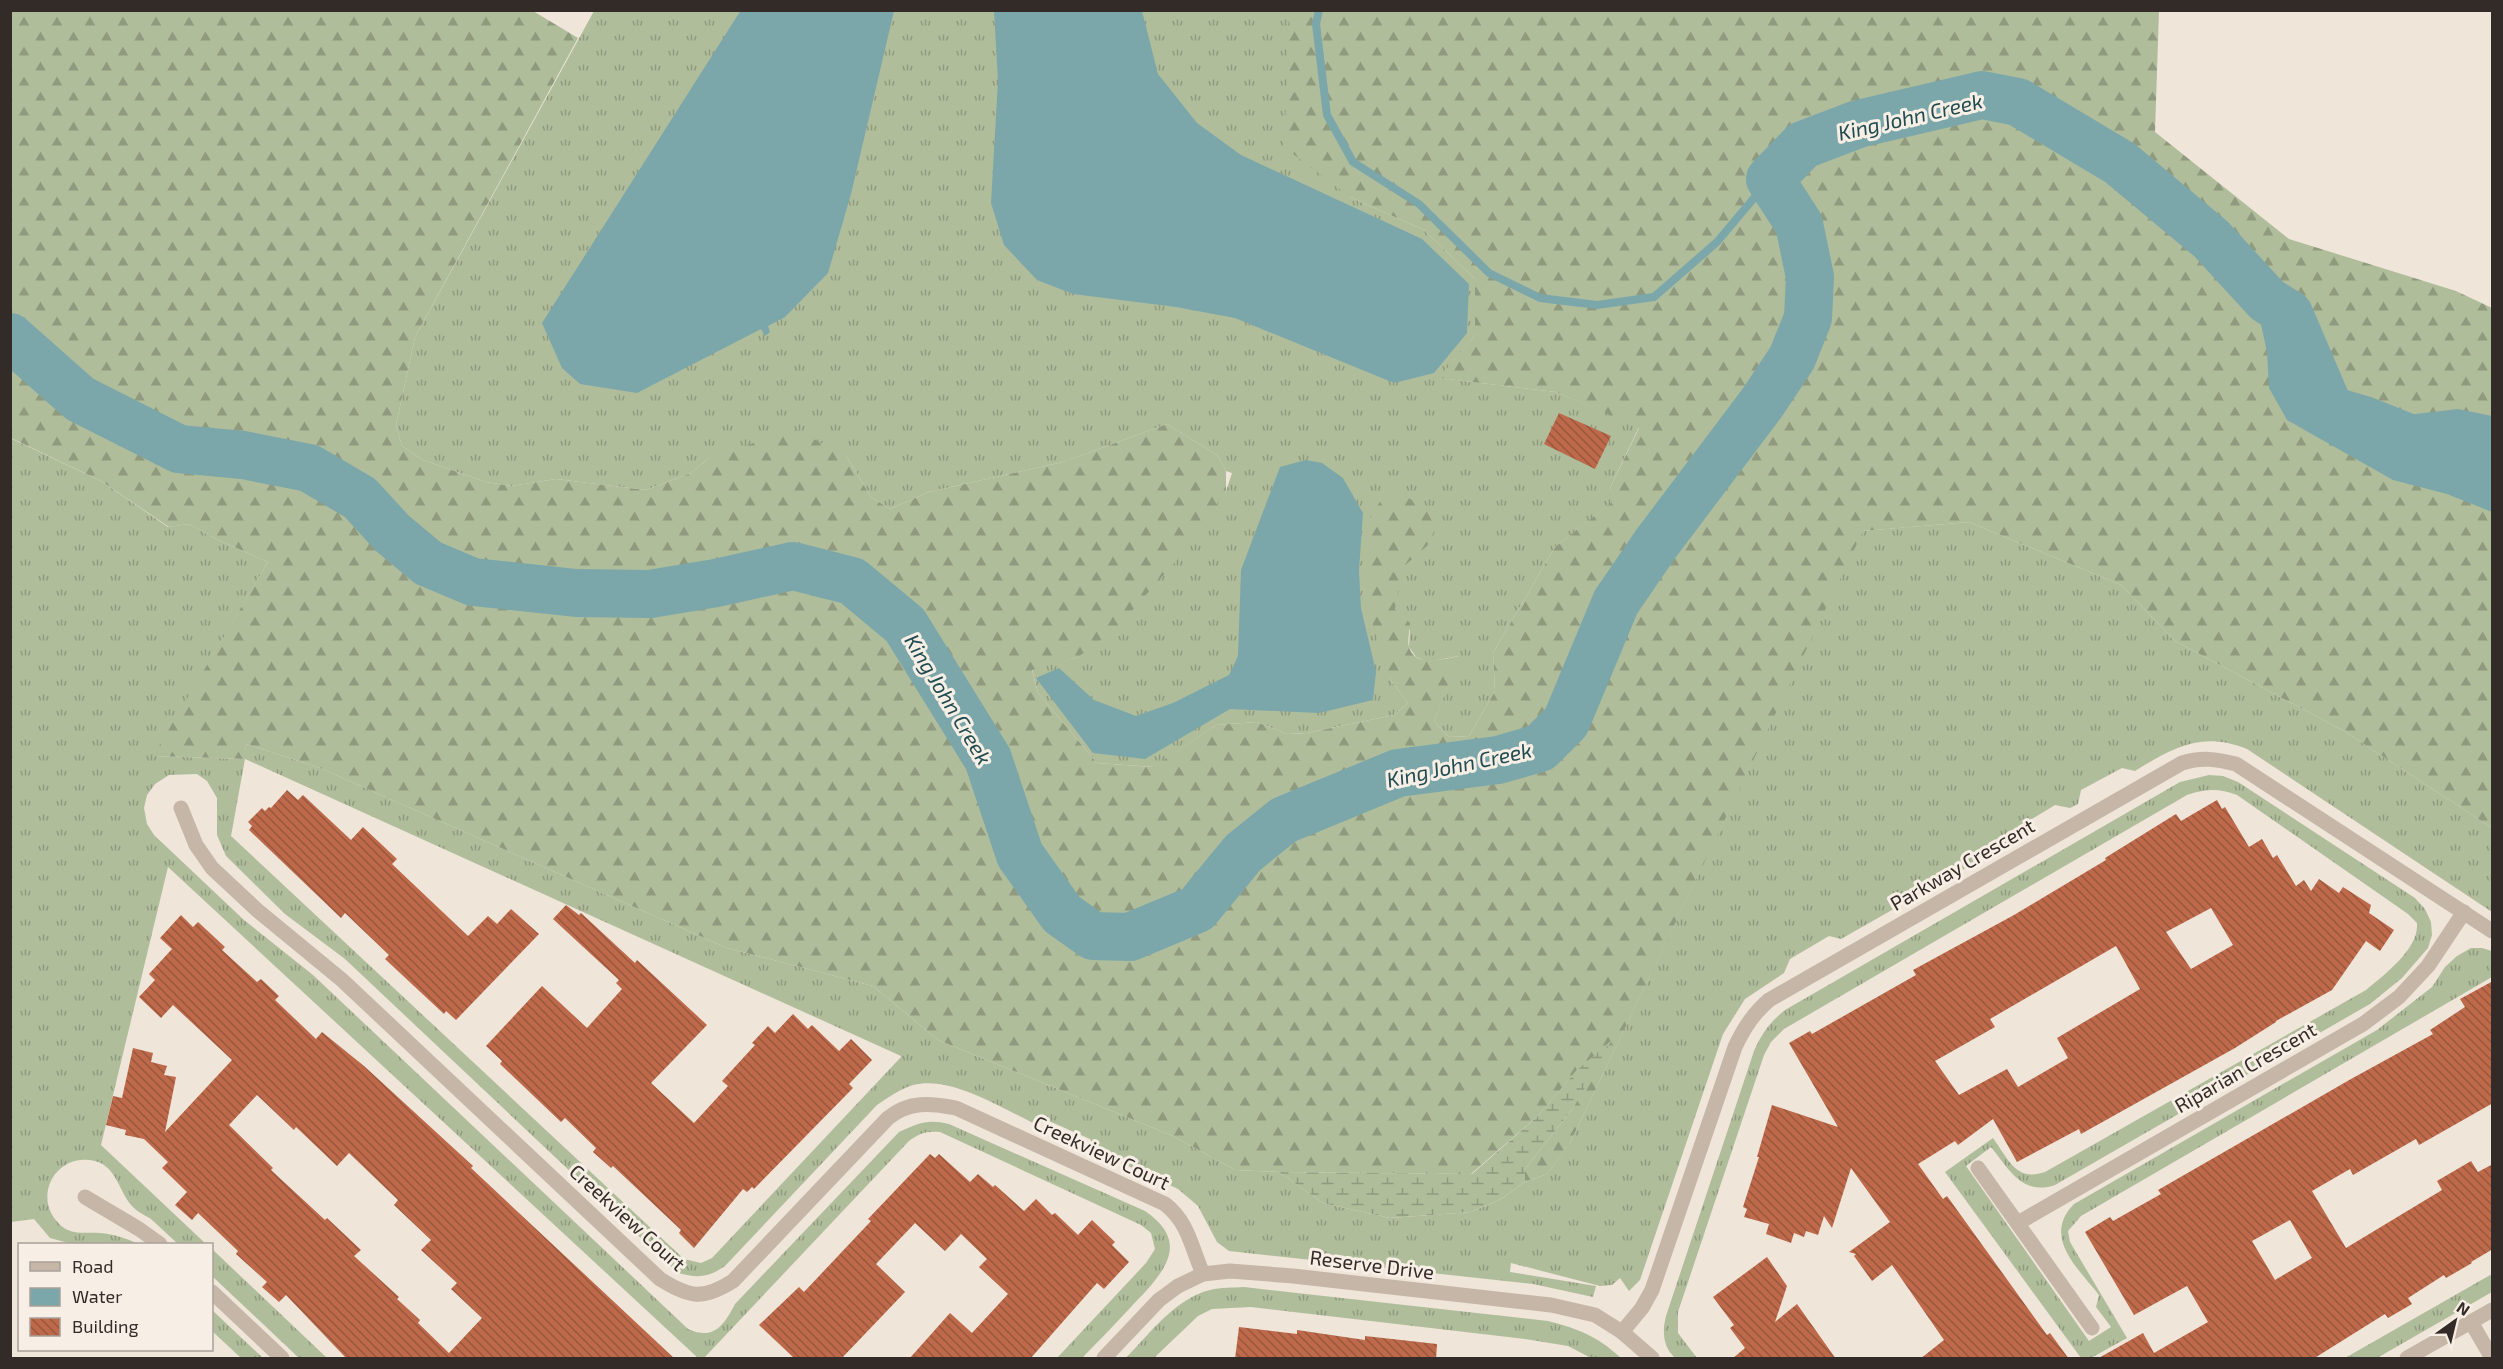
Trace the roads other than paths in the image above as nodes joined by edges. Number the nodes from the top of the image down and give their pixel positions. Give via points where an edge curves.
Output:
1 (180, 808) dead end
2 (2464, 912) junction
3 (2493, 931) edge
4 (1978, 1168) dead end
5 (85, 1197) dead end
6 (2018, 1223) junction
7 (157, 1243) edge
8 (1203, 1274) junction
9 (213, 1293) edge
10 (2493, 1310) edge
11 (2471, 1322) junction
12 (2092, 1328) dead end
13 (1622, 1332) junction
14 (282, 1359) edge
15 (1104, 1359) edge
16 (1652, 1359) edge
17 (2407, 1359) edge
18 (2492, 1359) edge

1 - 8 street, Creekview Court via 196,845 213,868 342,980 660,1279 678,1290 696,1296 715,1292 734,1281 888,1118 906,1106 933,1103 956,1108 1165,1204 1185,1223
2 - 3 street, Parkway Crescent
2 - 6 street, Riparian Crescent via 2428,966 2399,997 2363,1023
2 - 13 street, Parkway Crescent via 2236,764 2198,758 2182,763 1769,1000 1754,1013 1735,1047 1656,1281 1642,1308
4 - 6 street
5 - 7 street
6 - 12 street
8 - 13 street, Reserve Drive via 1264,1272 1551,1305 1595,1315
8 - 15 street, Reserve Drive via 1159,1300
9 - 14 street
10 - 11 street
11 - 17 street
11 - 18 street
13 - 16 street, Reserve Drive

